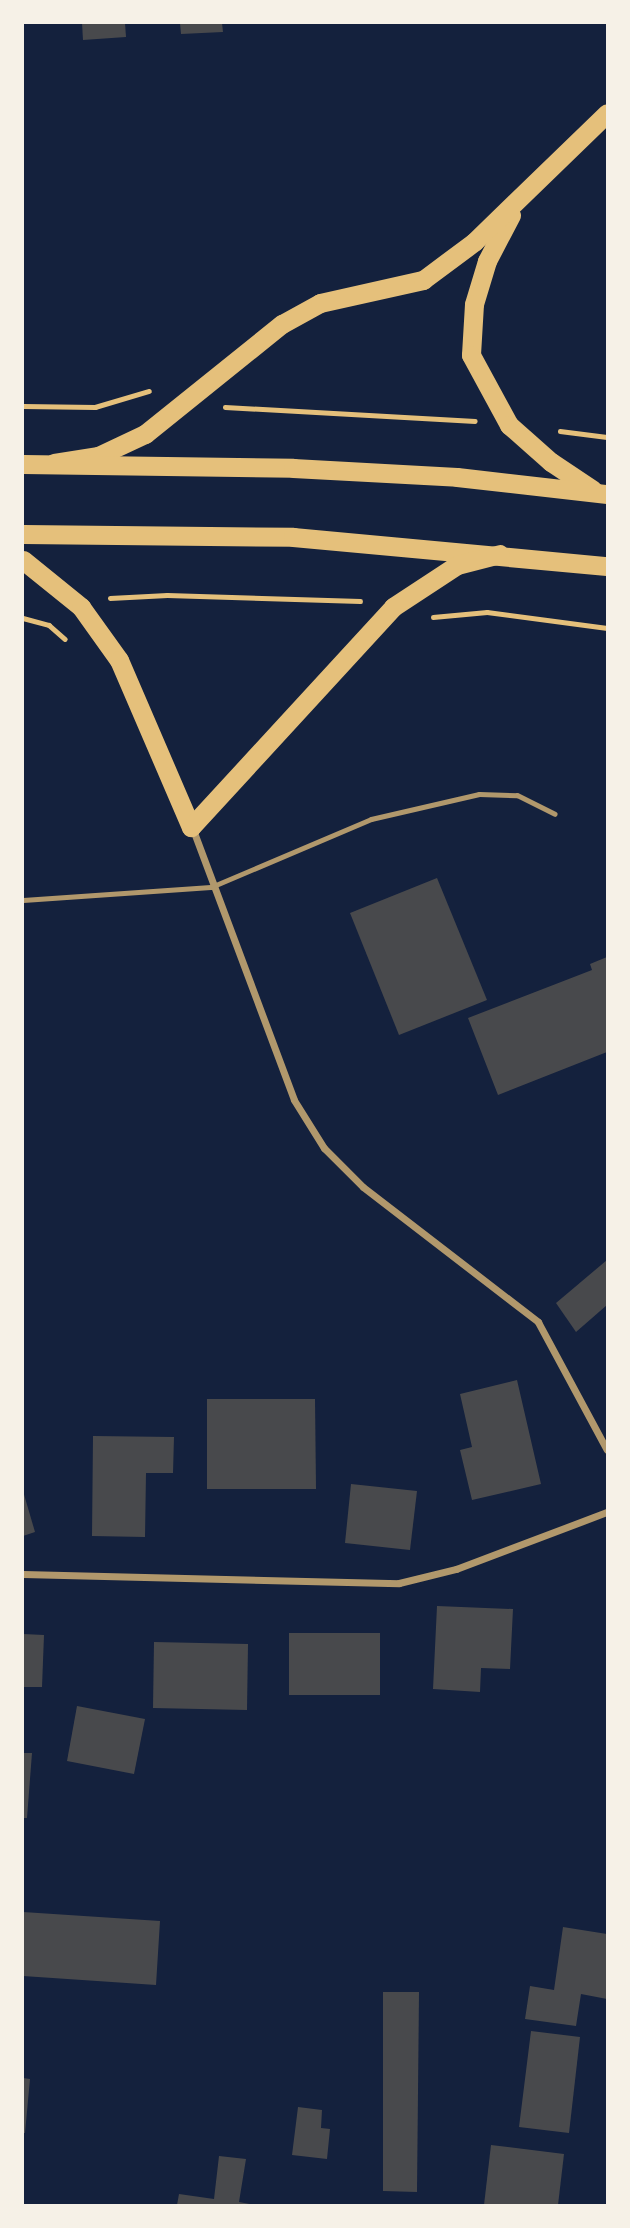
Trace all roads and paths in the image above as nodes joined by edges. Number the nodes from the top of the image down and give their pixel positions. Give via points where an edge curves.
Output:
1 (607, 113) edge
2 (518, 202) junction
3 (148, 391) dead end
4 (23, 406) edge
5 (211, 406) dead end
6 (471, 420) dead end
7 (572, 432) dead end
8 (607, 437) edge
9 (54, 463) junction
10 (23, 464) edge
11 (602, 493) edge
12 (23, 534) edge
13 (500, 554) junction
14 (23, 560) edge
15 (607, 566) edge
16 (81, 607) junction
17 (393, 607) junction
18 (23, 618) edge
19 (607, 628) edge
20 (555, 814) dead end
21 (191, 827) junction
22 (211, 887) junction
23 (23, 900) edge
24 (607, 1450) edge
25 (607, 1512) edge
26 (23, 1574) edge

1 - 2 highway
2 - 9 highway via 423,280 320,303 282,324 145,434 99,456
2 - 11 highway via 483,271 474,304 471,355 509,425 551,462
3 - 4 path via 95,407
5 - 6 path
7 - 8 path
9 - 10 highway
9 - 11 highway via 293,468 457,477
12 - 13 highway via 293,537
13 - 15 highway
13 - 17 highway via 457,565
14 - 16 highway
16 - 17 path via 101,599 167,595 339,597
16 - 18 path via 49,625
16 - 21 highway via 136,693
17 - 19 path via 427,617 487,612
17 - 21 highway
20 - 22 lane via 517,795 479,794 415,806 371,819
21 - 22 street
22 - 23 lane
22 - 24 street via 294,1100 324,1147 362,1187 538,1322
25 - 26 street via 456,1569 399,1583

